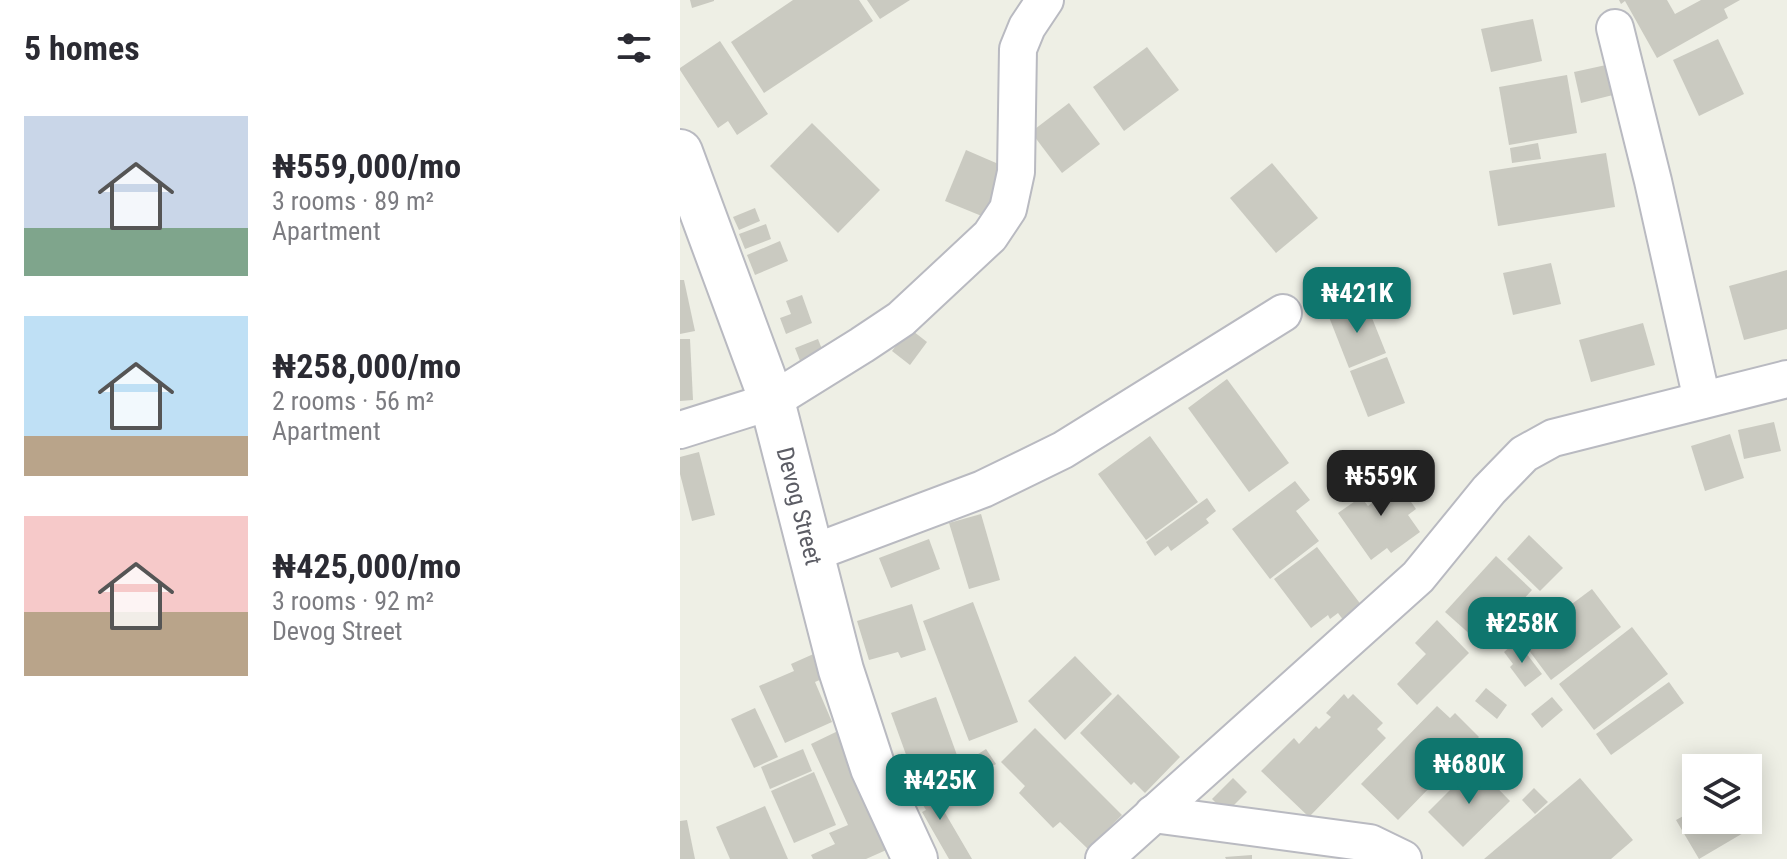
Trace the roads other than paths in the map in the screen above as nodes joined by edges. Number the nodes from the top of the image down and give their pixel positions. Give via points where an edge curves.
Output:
1 (1045, 0) edge
2 (1615, 28) dead end
3 (680, 152) edge
4 (1283, 313) dead end
5 (1787, 379) edge
6 (1702, 400) junction
7 (772, 401) junction
8 (680, 430) edge
9 (810, 554) junction
10 (1153, 814) junction
11 (915, 859) edge
12 (1104, 859) edge
13 (1403, 859) edge

1 - 7 street via 1018,49 1016,172 1008,209 990,236 901,319
2 - 6 street
3 - 7 street, Devog Street
4 - 9 street via 1063,450 983,489
5 - 6 street
6 - 10 street via 1553,438 1524,454 1418,577
7 - 8 street
7 - 9 street, Devog Street
9 - 11 street, Devog Street via 873,768
10 - 12 street
10 - 13 street via 1370,843

